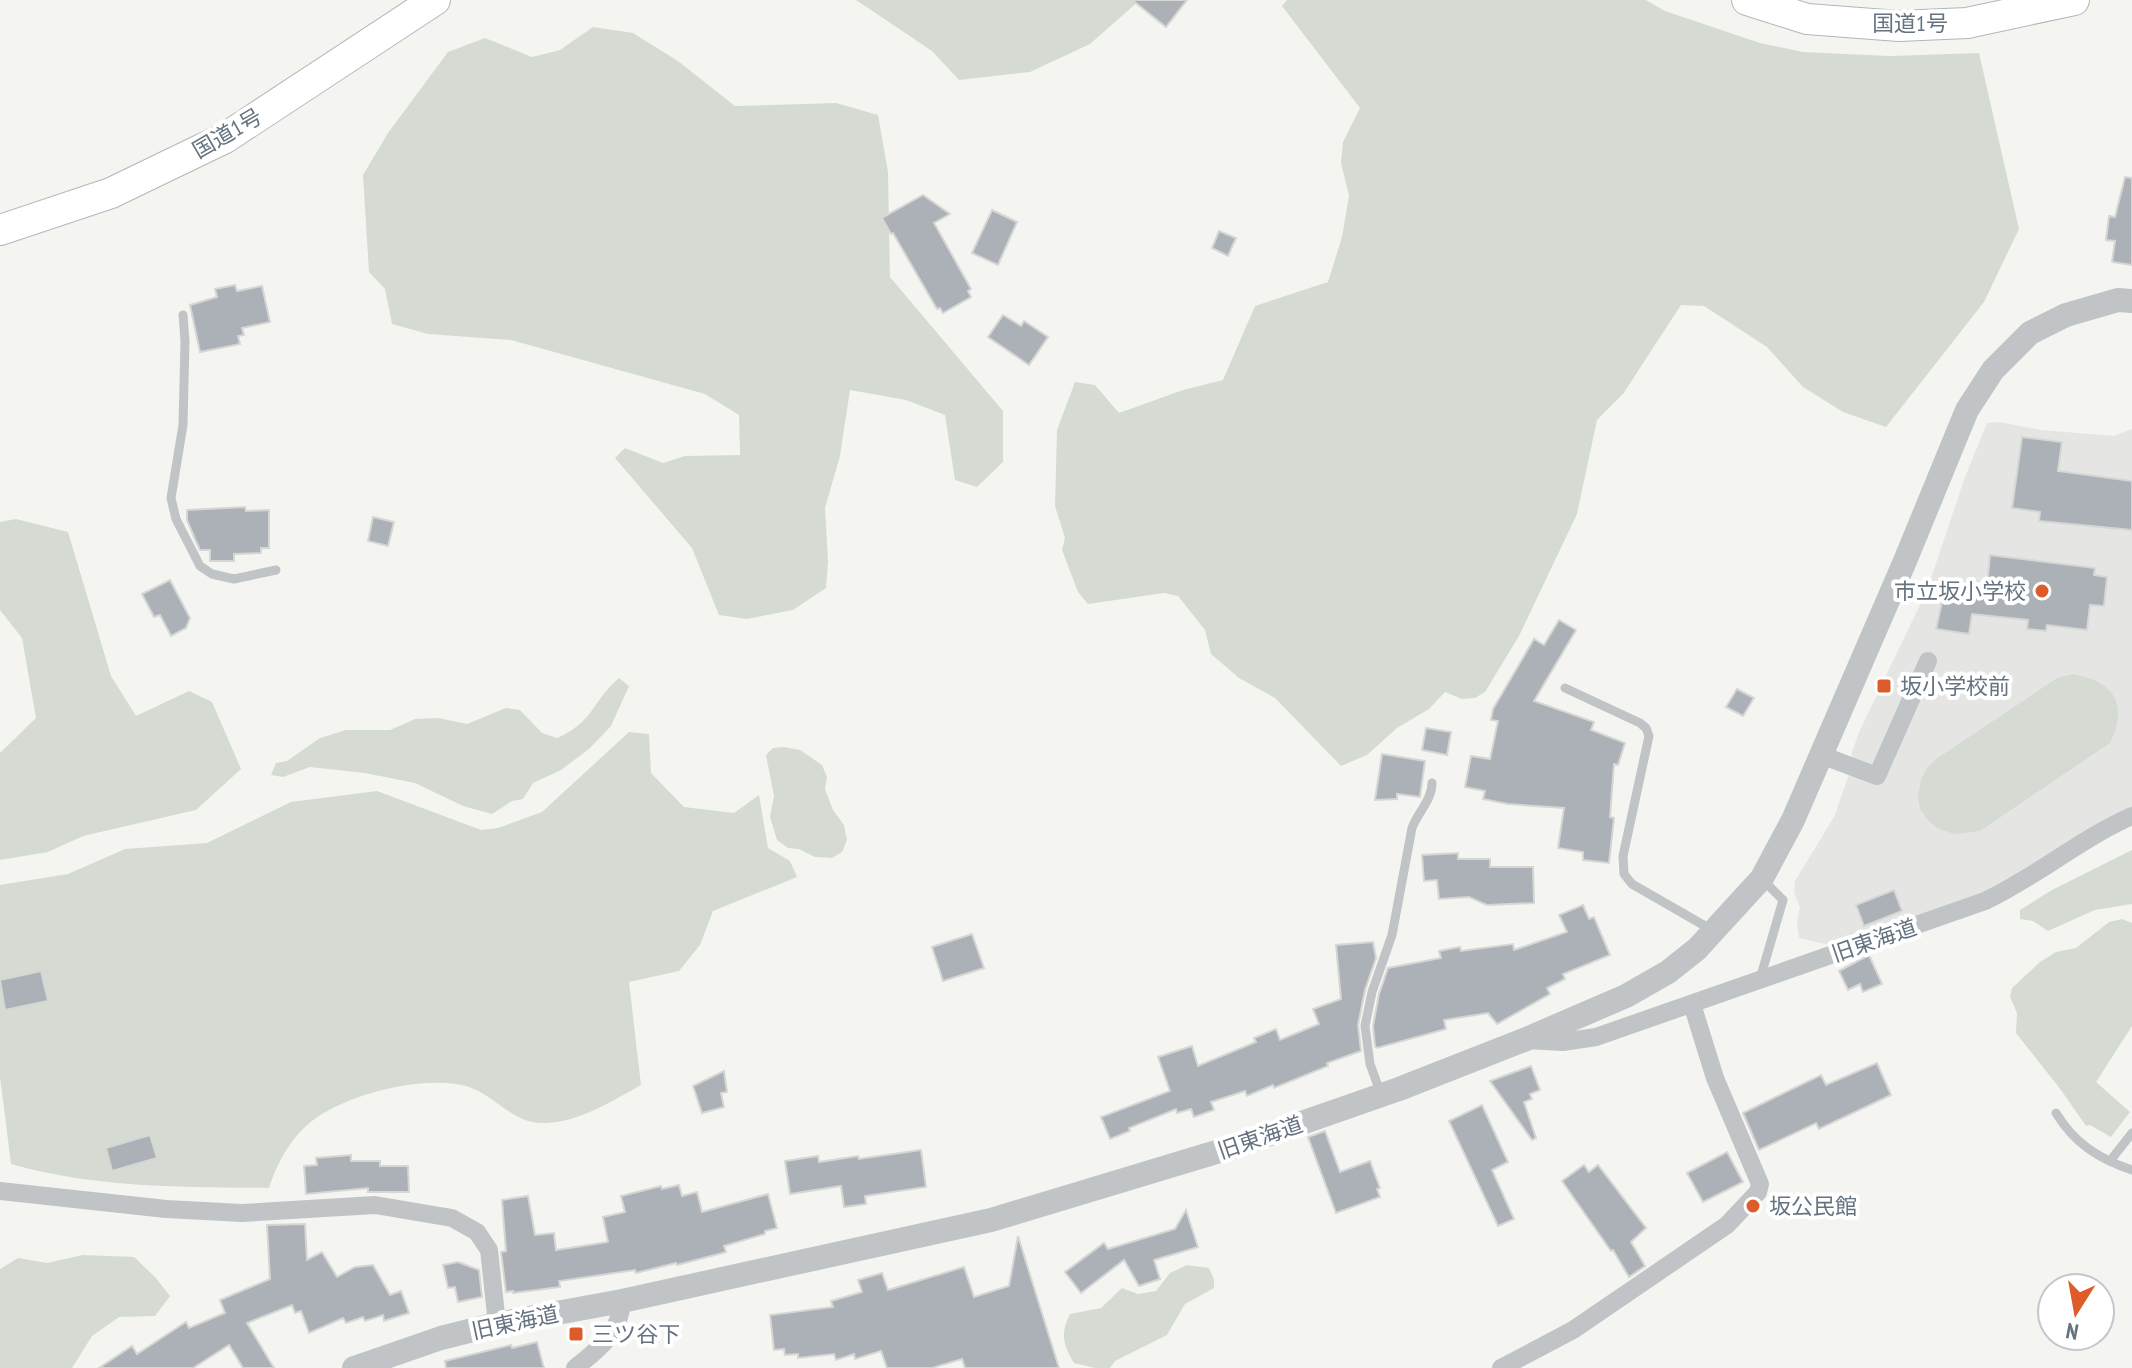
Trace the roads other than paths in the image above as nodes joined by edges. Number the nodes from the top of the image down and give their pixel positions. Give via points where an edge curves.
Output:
1 (435, 0) edge
2 (1747, 0) edge
3 (2074, 0) edge
4 (0, 230) edge
5 (2132, 301) edge
6 (183, 315) dead end
7 (276, 570) dead end
8 (1928, 661) dead end
9 (1565, 688) dead end
10 (1821, 755) junction
11 (1432, 783) dead end
12 (2132, 816) edge
13 (1762, 878) junction
14 (1715, 932) junction
15 (1760, 979) junction
16 (1692, 1004) junction
17 (1524, 1040) junction
18 (1381, 1095) junction
19 (2056, 1113) dead end
20 (2132, 1133) edge
21 (2110, 1161) junction
22 (2132, 1170) edge
23 (0, 1191) edge
24 (622, 1301) junction
25 (497, 1324) junction
26 (354, 1368) edge
27 (575, 1368) edge
28 (1501, 1368) edge

1 - 4 highway, 国道1号 via 225,138 111,193
2 - 3 highway, 国道1号 via 1807,19 1899,26 1967,23
5 - 10 street via 2066,315 2030,333 1993,370 1967,410
6 - 7 lane via 183,425 171,505 206,571 234,579
8 - 10 street via 1877,776
9 - 14 lane via 1646,728 1649,736 1623,856 1624,874 1632,884
10 - 13 street
11 - 18 lane via 1412,828 1392,935 1368,1011 1366,1044
12 - 15 street, 旧東海道 via 1985,901
13 - 14 street
13 - 15 lane via 1783,900
14 - 17 street via 1668,972 1626,996
15 - 16 street, 旧東海道
16 - 17 street, 旧東海道 via 1596,1037
16 - 28 street via 1715,1078 1760,1184 1758,1192 1727,1225 1573,1330
17 - 18 street, 旧東海道
18 - 24 street, 旧東海道 via 1233,1147 991,1220
19 - 21 lane via 2082,1146
20 - 21 lane
21 - 22 lane
23 - 25 street via 242,1213 375,1205 452,1218 477,1232 489,1250
24 - 25 street, 旧東海道
24 - 27 street via 615,1332
25 - 26 street, 旧東海道

